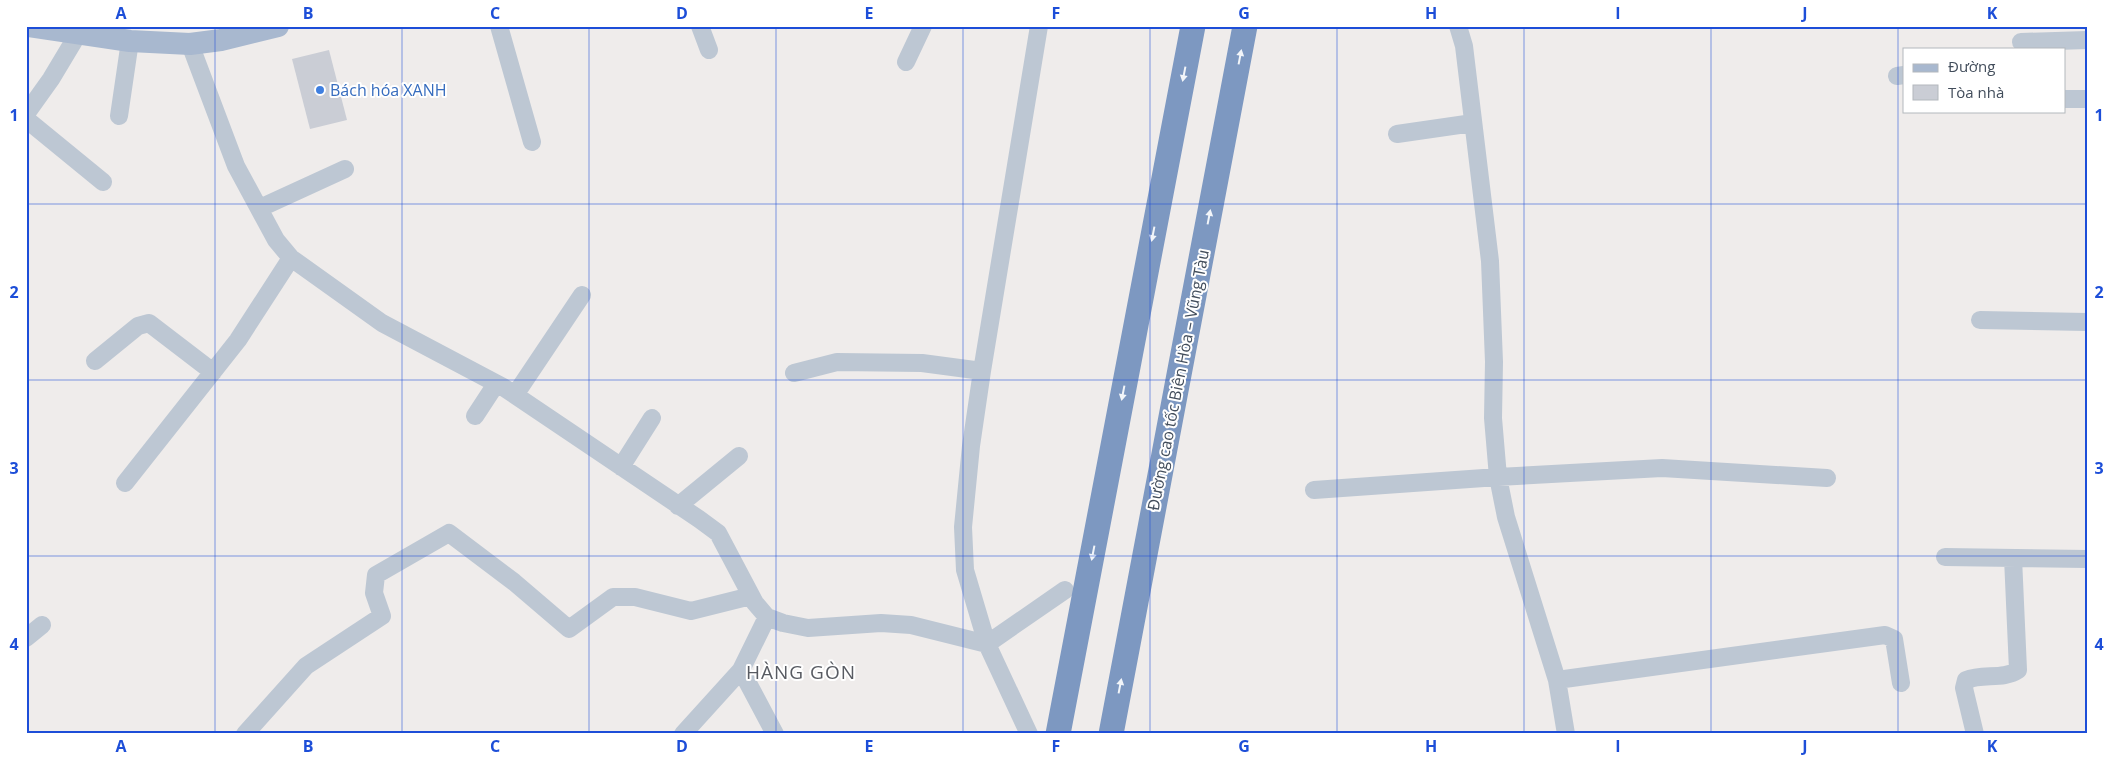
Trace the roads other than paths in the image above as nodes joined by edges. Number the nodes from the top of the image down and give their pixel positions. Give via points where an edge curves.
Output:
1 (29, 26) edge
2 (278, 26) edge
3 (499, 26) edge
4 (700, 26) edge
5 (923, 26) edge
6 (1039, 26) edge
7 (1193, 26) edge
8 (1246, 26) edge
9 (1458, 26) edge
10 (78, 34) junction
11 (2021, 39) edge
12 (130, 40) junction
13 (2087, 40) edge
14 (190, 44) junction
15 (709, 50) dead end
16 (906, 62) dead end
17 (2066, 99) edge
18 (2087, 99) edge
19 (26, 114) edge
20 (119, 116) dead end
21 (26, 120) edge
22 (1474, 123) junction
23 (1397, 134) dead end
24 (532, 142) dead end
25 (345, 169) dead end
26 (103, 182) dead end
27 (260, 208) junction
28 (291, 258) junction
29 (582, 295) dead end
30 (1980, 320) dead end
31 (2087, 322) edge
32 (95, 361) dead end
33 (982, 371) junction
34 (213, 372) junction
35 (794, 373) dead end
36 (496, 384) junction
37 (515, 395) junction
38 (475, 416) dead end
39 (652, 418) dead end
40 (739, 456) dead end
41 (621, 467) junction
42 (1498, 477) junction
43 (1827, 478) dead end
44 (125, 483) dead end
45 (1314, 490) dead end
46 (678, 506) junction
47 (1946, 557) dead end
48 (2013, 558) junction
49 (2087, 559) edge
50 (1065, 590) dead end
51 (751, 596) junction
52 (767, 617) junction
53 (42, 625) dead end
54 (26, 638) edge
55 (987, 644) junction
56 (741, 670) junction
57 (1557, 680) junction
58 (1901, 683) dead end
59 (245, 734) edge
60 (683, 734) edge
61 (774, 734) edge
62 (1029, 734) edge
63 (1058, 734) edge
64 (1111, 734) edge
65 (1566, 734) edge
66 (1975, 734) edge

1 - 10 main road
2 - 14 main road
3 - 24 street
4 - 15 street
5 - 16 street
6 - 33 street
7 -> 63 highway
64 -> 8 highway, Đường cao tốc Biên Hòa – Vũng Tàu
9 - 22 street via 1464,46
10 - 12 main road
10 - 19 street
11 - 13 street
12 - 14 main road
12 - 20 street
14 - 27 street via 236,166
17 - 18 street
21 - 26 street
22 - 23 street
22 - 42 street via 1490,261
25 - 27 street
27 - 28 street via 276,240
28 - 34 street via 238,340
28 - 36 street via 382,323
29 - 37 street
30 - 31 street
32 - 34 street via 138,326 149,323
33 - 35 street via 922,363 837,362
33 - 55 street via 963,527 965,570
34 - 44 street
36 - 37 street
36 - 38 street
37 - 41 street
39 - 41 street
40 - 46 street
41 - 46 street
42 - 43 street via 1662,468
42 - 45 street
42 - 57 street via 1506,517
46 - 51 street via 718,533
47 - 48 street
48 - 49 street
48 - 66 street via 2018,670 2011,675 1966,680 1964,688
50 - 55 street
51 - 52 street
51 - 59 street via 691,611 636,597 613,597 569,628 449,533 376,575 374,593 382,616 306,666
52 - 55 street via 808,628 881,623 911,626
52 - 56 street
53 - 54 street
55 - 62 street
56 - 60 street
56 - 61 street
57 - 58 street via 1885,635 1894,639
57 - 65 street

